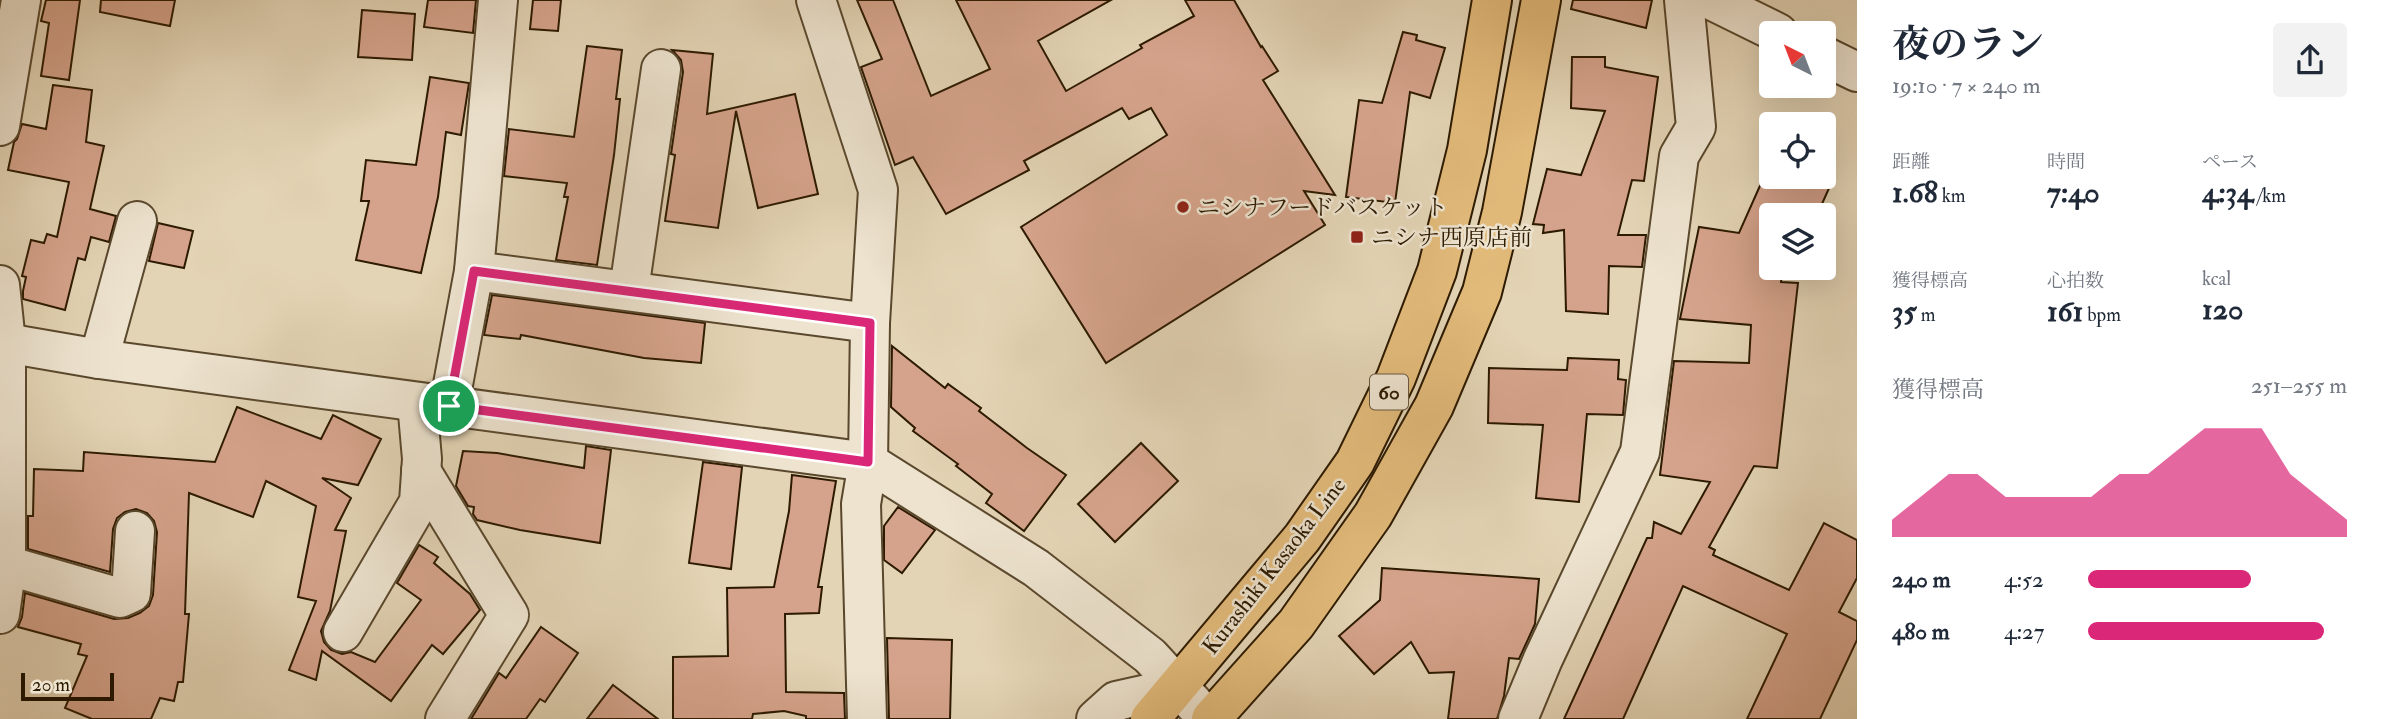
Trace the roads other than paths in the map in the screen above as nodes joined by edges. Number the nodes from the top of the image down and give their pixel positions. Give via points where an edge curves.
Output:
1 (21, 0) edge
2 (498, 0) edge
3 (816, 0) edge
4 (1492, 0) edge
5 (1541, 0) edge
6 (1684, 0) edge
7 (1711, 0) edge
8 (1759, 24) edge
9 (1836, 62) edge
10 (661, 69) dead end
11 (1857, 72) edge
12 (0, 126) edge
13 (137, 221) dead end
14 (474, 271) junction
15 (0, 285) edge
16 (629, 290) junction
17 (870, 323) junction
18 (3, 342) edge
19 (99, 359) junction
20 (433, 404) junction
21 (868, 462) junction
22 (421, 471) junction
23 (135, 531) dead end
24 (6, 565) junction
25 (0, 614) edge
26 (344, 632) dead end
27 (1179, 687) junction
28 (445, 719) edge
29 (867, 719) edge
30 (1096, 719) edge
31 (1150, 719) edge
32 (1210, 719) edge
33 (1518, 719) edge

1 - 12 street
2 - 14 street
3 - 17 street via 878,190
4 - 27 main road, Kurashiki Kasaoka Line / 60 via 1467,150 1437,271 1396,378 1355,462 1302,538
5 - 32 main road, Kurashiki Kasaoka Line / 60 via 1502,212 1482,292 1434,406 1373,514 1296,624
6 - 33 street via 1696,127 1679,156 1640,452
7 - 8 street
9 - 11 street
10 - 16 street
13 - 19 street
14 - 16 street
14 - 20 street
15 - 18 street
16 - 17 street
17 - 21 street
18 - 19 street
18 - 24 street
19 - 20 street
20 - 21 street
20 - 22 street
21 - 27 street via 1036,568 1150,656
21 - 29 street via 861,503
22 - 26 street via 419,502
22 - 28 street via 509,615
23 - 24 street via 131,593 120,598
24 - 25 street
27 - 30 street via 1116,701
27 - 31 main road, Kurashiki Kasaoka Line / 60
27 - 32 street

